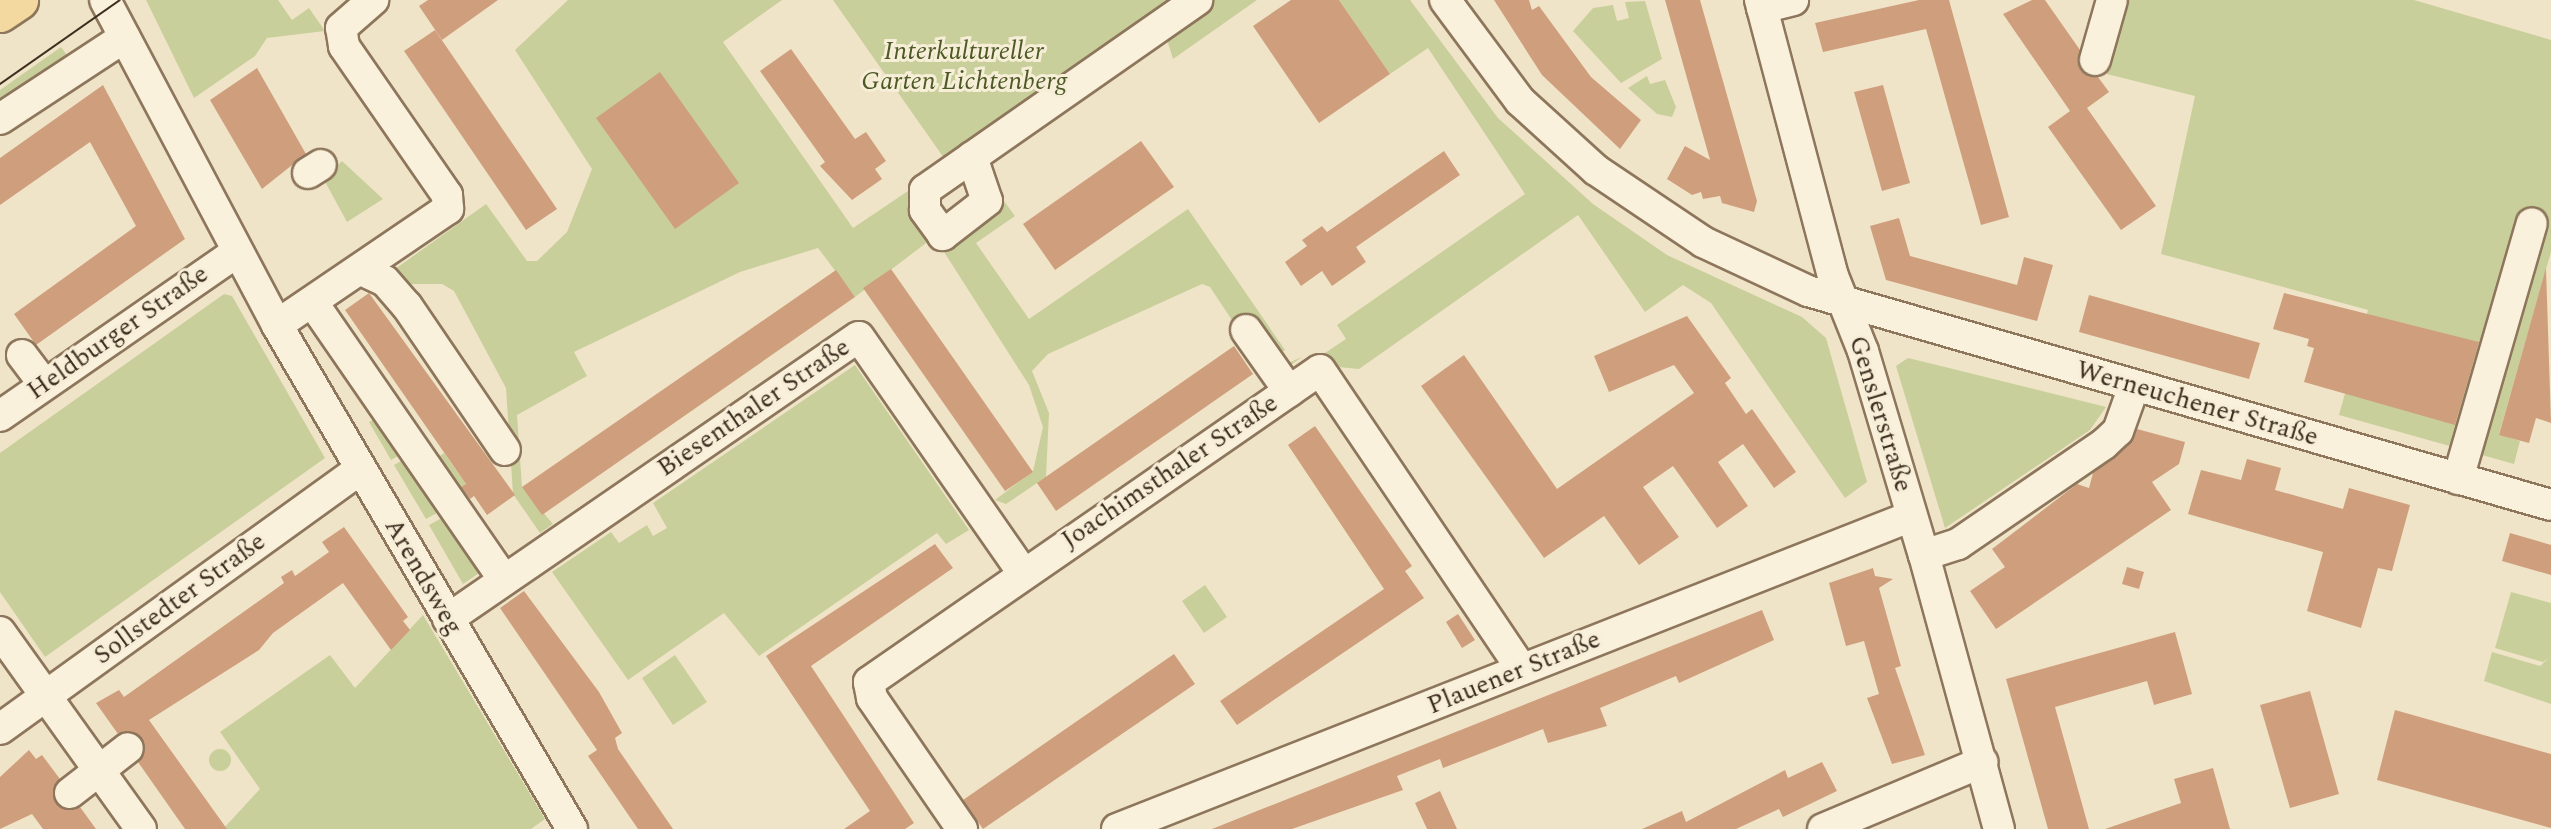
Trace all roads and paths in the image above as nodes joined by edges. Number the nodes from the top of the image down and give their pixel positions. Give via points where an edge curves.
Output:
1 (19, 0) edge
2 (105, 0) edge
3 (373, 0) edge
4 (1197, 0) edge
5 (1445, 0) edge
6 (1793, 0) edge
7 (2112, 0) edge
8 (1761, 4) edge
9 (0, 13) edge
10 (125, 37) junction
11 (2095, 60) dead end
12 (0, 118) edge
13 (972, 157) dead end
14 (2532, 223) dead end
15 (237, 252) junction
16 (361, 270) junction
17 (1844, 301) junction
18 (313, 303) junction
19 (277, 325) junction
20 (1246, 330) dead end
21 (22, 355) dead end
22 (44, 384) junction
23 (2134, 386) junction
24 (1289, 391) junction
25 (0, 416) edge
26 (505, 450) dead end
27 (360, 469) junction
28 (2458, 479) junction
29 (2551, 505) edge
30 (1912, 516) junction
31 (1924, 555) junction
32 (1023, 573) junction
33 (504, 580) junction
34 (448, 619) junction
35 (0, 632) edge
36 (1522, 669) junction
37 (46, 697) junction
38 (0, 729) edge
39 (128, 748) dead end
40 (1982, 762) junction
41 (98, 771) junction
42 (70, 793) dead end
43 (141, 829) edge
44 (572, 829) edge
45 (962, 829) edge
46 (1116, 829) edge
47 (1823, 829) edge
48 (1999, 829) edge

1 - 9 main road
2 - 10 street, Arendsweg
3 - 16 street via 341,28 344,46 450,202
4 - 13 street
5 - 17 street, Werneuchener Straße via 1520,101 1596,170 1703,242
6 - 8 street
7 - 11 street
8 - 17 street, Genslerstraße
10 - 12 street
10 - 15 street, Arendsweg
14 - 28 street
15 - 19 street, Arendsweg
15 - 22 street, Heldburger Straße
16 - 18 street
16 - 26 street via 385,281 407,306
17 - 23 street, Werneuchener Straße
17 - 30 street, Genslerstraße
18 - 19 street
18 - 33 street
19 - 27 street, Arendsweg
20 - 24 street
21 - 22 street
22 - 25 street, Heldburger Straße
23 - 28 street, Werneuchener Straße
23 - 31 street via 2118,431 2104,444 1958,544
24 - 32 street, Joachimsthaler Straße
24 - 36 street, Joachimsthaler Straße via 1320,370
27 - 34 street, Arendsweg
27 - 37 street, Sollstedter Straße
28 - 29 street, Werneuchener Straße
30 - 31 street, Genslerstraße
30 - 36 street, Plauener Straße
31 - 40 street, Genslerstraße
32 - 33 street, Biesenthaler Straße via 859,337
32 - 45 street, Joachimsthaler Straße via 869,682 872,698
33 - 34 street, Biesenthaler Straße
34 - 44 street, Arendsweg
35 - 37 street
36 - 46 street, Plauener Straße
37 - 38 street, Sollstedter Straße
37 - 41 street
39 - 41 street
40 - 47 street
40 - 48 street, Genslerstraße
41 - 42 street
41 - 43 street

